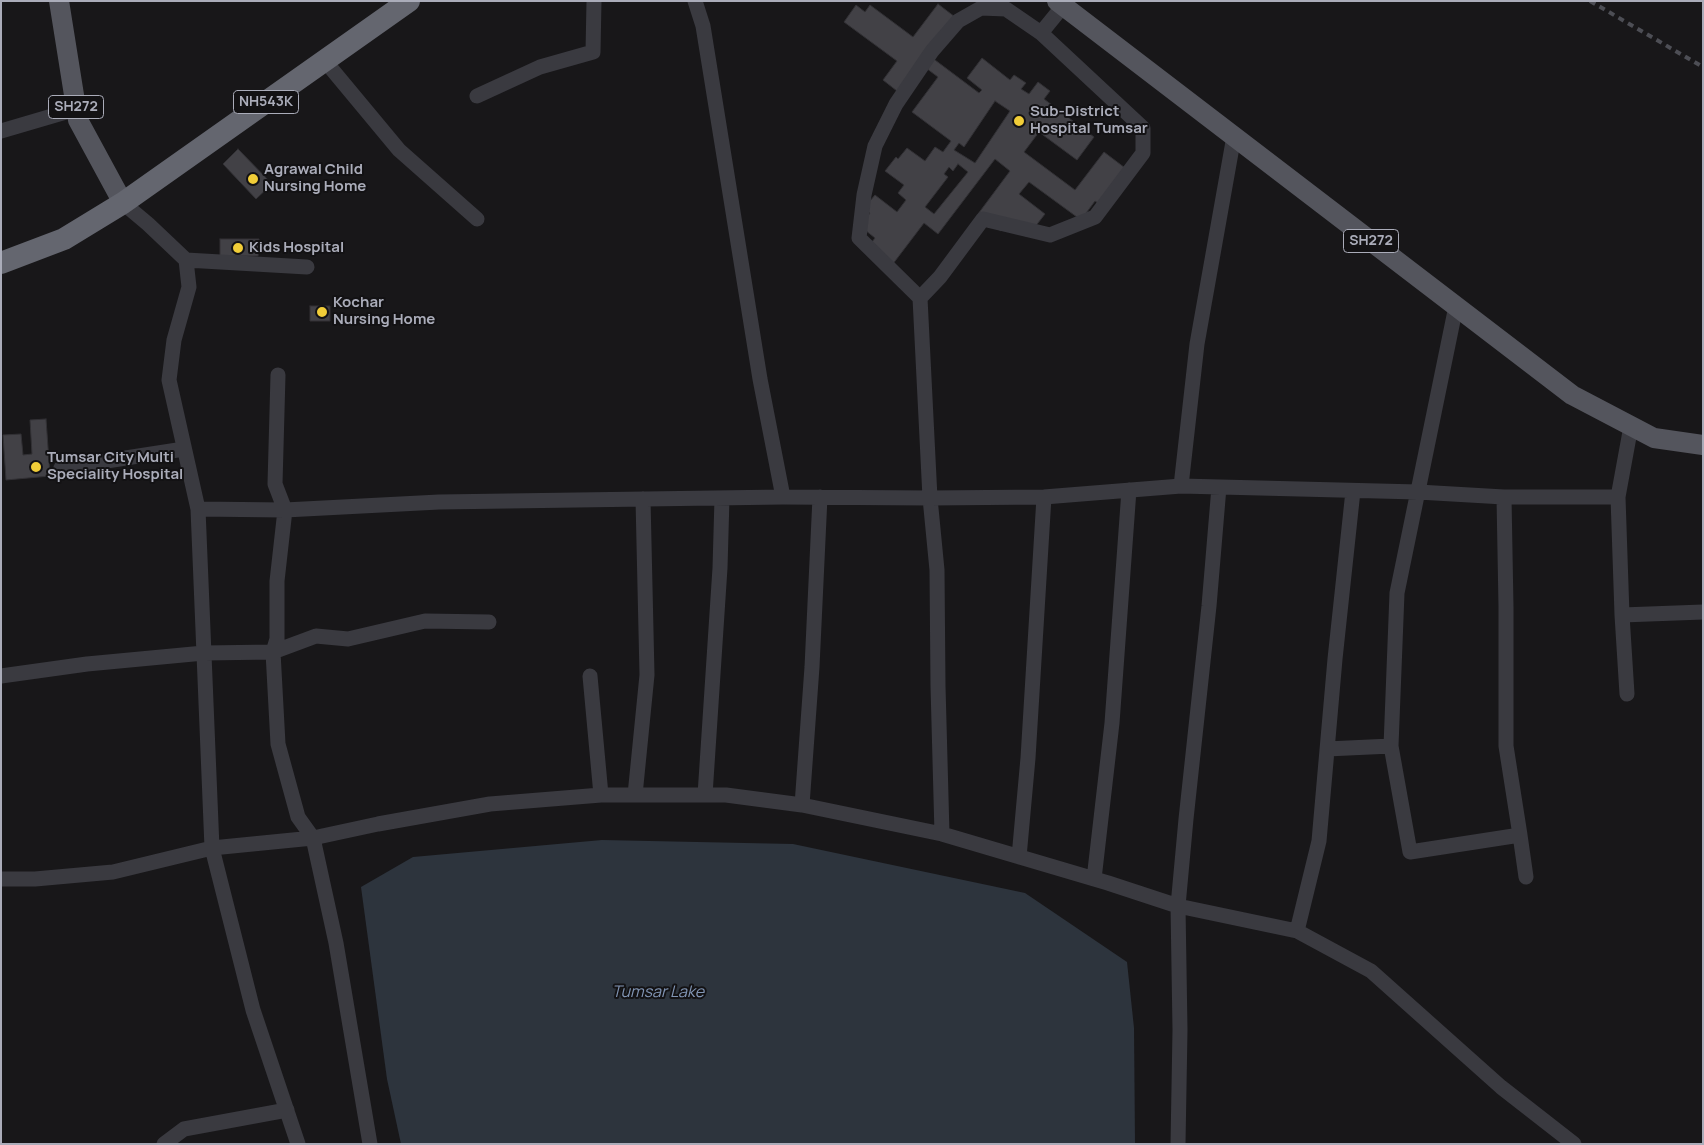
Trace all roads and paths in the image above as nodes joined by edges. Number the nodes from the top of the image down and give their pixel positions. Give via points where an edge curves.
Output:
1 (59, 1) edge
2 (409, 1) edge
3 (594, 1) edge
4 (696, 1) edge
5 (1060, 4) edge
6 (1041, 33) junction
7 (325, 61) junction
8 (477, 96) dead end
9 (76, 109) junction
10 (1, 131) edge
11 (1234, 136) junction
12 (123, 202) junction
13 (477, 219) dead end
14 (186, 260) junction
15 (1, 263) edge
16 (307, 267) dead end
17 (920, 298) junction
18 (1456, 306) junction
19 (278, 375) dead end
20 (1631, 426) junction
21 (1703, 445) edge
22 (184, 449) junction
23 (61, 468) dead end
24 (1181, 486) junction
25 (1219, 487) junction
26 (1129, 490) junction
27 (1353, 490) junction
28 (1418, 492) junction
29 (783, 497) junction
30 (820, 497) junction
31 (1044, 497) junction
32 (1504, 497) junction
33 (1618, 497) junction
34 (722, 498) junction
35 (930, 498) junction
36 (643, 499) junction
37 (198, 509) junction
38 (285, 510) junction
39 (1703, 612) edge
40 (1622, 616) junction
41 (489, 622) dead end
42 (273, 652) junction
43 (204, 653) junction
44 (1, 676) edge
45 (590, 676) dead end
46 (1627, 694) dead end
47 (1391, 746) junction
48 (1327, 749) junction
49 (601, 795) junction
50 (636, 795) junction
51 (704, 795) junction
52 (802, 805) junction
53 (942, 834) junction
54 (1520, 835) junction
55 (313, 838) junction
56 (212, 848) junction
57 (1020, 857) junction
58 (1526, 878) dead end
59 (1, 879) edge
60 (1094, 879) junction
61 (1178, 906) junction
62 (1298, 931) junction
63 (286, 1110) junction
64 (164, 1144) edge
65 (298, 1144) edge
66 (370, 1144) edge
67 (1178, 1144) edge
68 (1574, 1144) edge

1 - 9 main road, SH272
2 - 7 highway, NH543K
3 - 8 street via 593,52 540,67
4 - 29 street via 703,26 760,379
5 - 6 street
5 - 11 main road, SH272
6 - 17 street via 1006,10 981,8 958,21 932,51 896,104 874,146 864,195 860,238
6 - 17 street via 1143,128 1143,153 1095,217 1050,235 983,219 940,277
7 - 12 highway, NH543K
7 - 13 street via 399,150
9 - 10 street
9 - 12 main road, SH272 via 78,120
11 - 18 main road, SH272
11 - 24 street via 1197,344
12 - 14 street
12 - 15 highway, NH543K via 64,239
14 - 16 street
14 - 22 street via 189,287 174,340 169,380
17 - 35 street
18 - 20 main road, SH272 via 1572,395
18 - 28 street
19 - 38 street via 275,484
20 - 21 main road, SH272 via 1654,438
20 - 33 street
22 - 23 street
22 - 37 street
24 - 25 street
24 - 26 street
25 - 27 street
25 - 61 street
26 - 31 street
26 - 60 street via 1112,723
27 - 28 street
27 - 48 street
28 - 32 street
28 - 47 street via 1397,592
29 - 30 street
29 - 34 street
30 - 35 street
30 - 52 street
31 - 35 street
31 - 57 street
32 - 33 street
32 - 54 street via 1506,746
33 - 40 street
34 - 36 street
34 - 51 street
35 - 53 street via 937,570
36 - 38 street via 439,502
36 - 50 street via 647,675
37 - 38 street
37 - 43 street
38 - 42 street
39 - 40 street
40 - 46 street
41 - 42 street via 425,621 348,639 316,636
42 - 43 street
42 - 55 street via 278,744 298,817
43 - 44 street
43 - 56 street
45 - 49 street
47 - 48 street
47 - 54 street via 1410,852
48 - 62 street via 1319,841
49 - 50 street
49 - 55 street via 490,804
50 - 51 street
51 - 52 street
52 - 53 street
53 - 57 street
54 - 58 street
55 - 56 street
55 - 66 street via 336,943
56 - 59 street via 112,872
56 - 63 street via 253,1010
57 - 60 street
60 - 61 street
61 - 62 street
61 - 67 street
62 - 68 street via 1371,971 1501,1087
63 - 64 street via 184,1128
63 - 65 street

